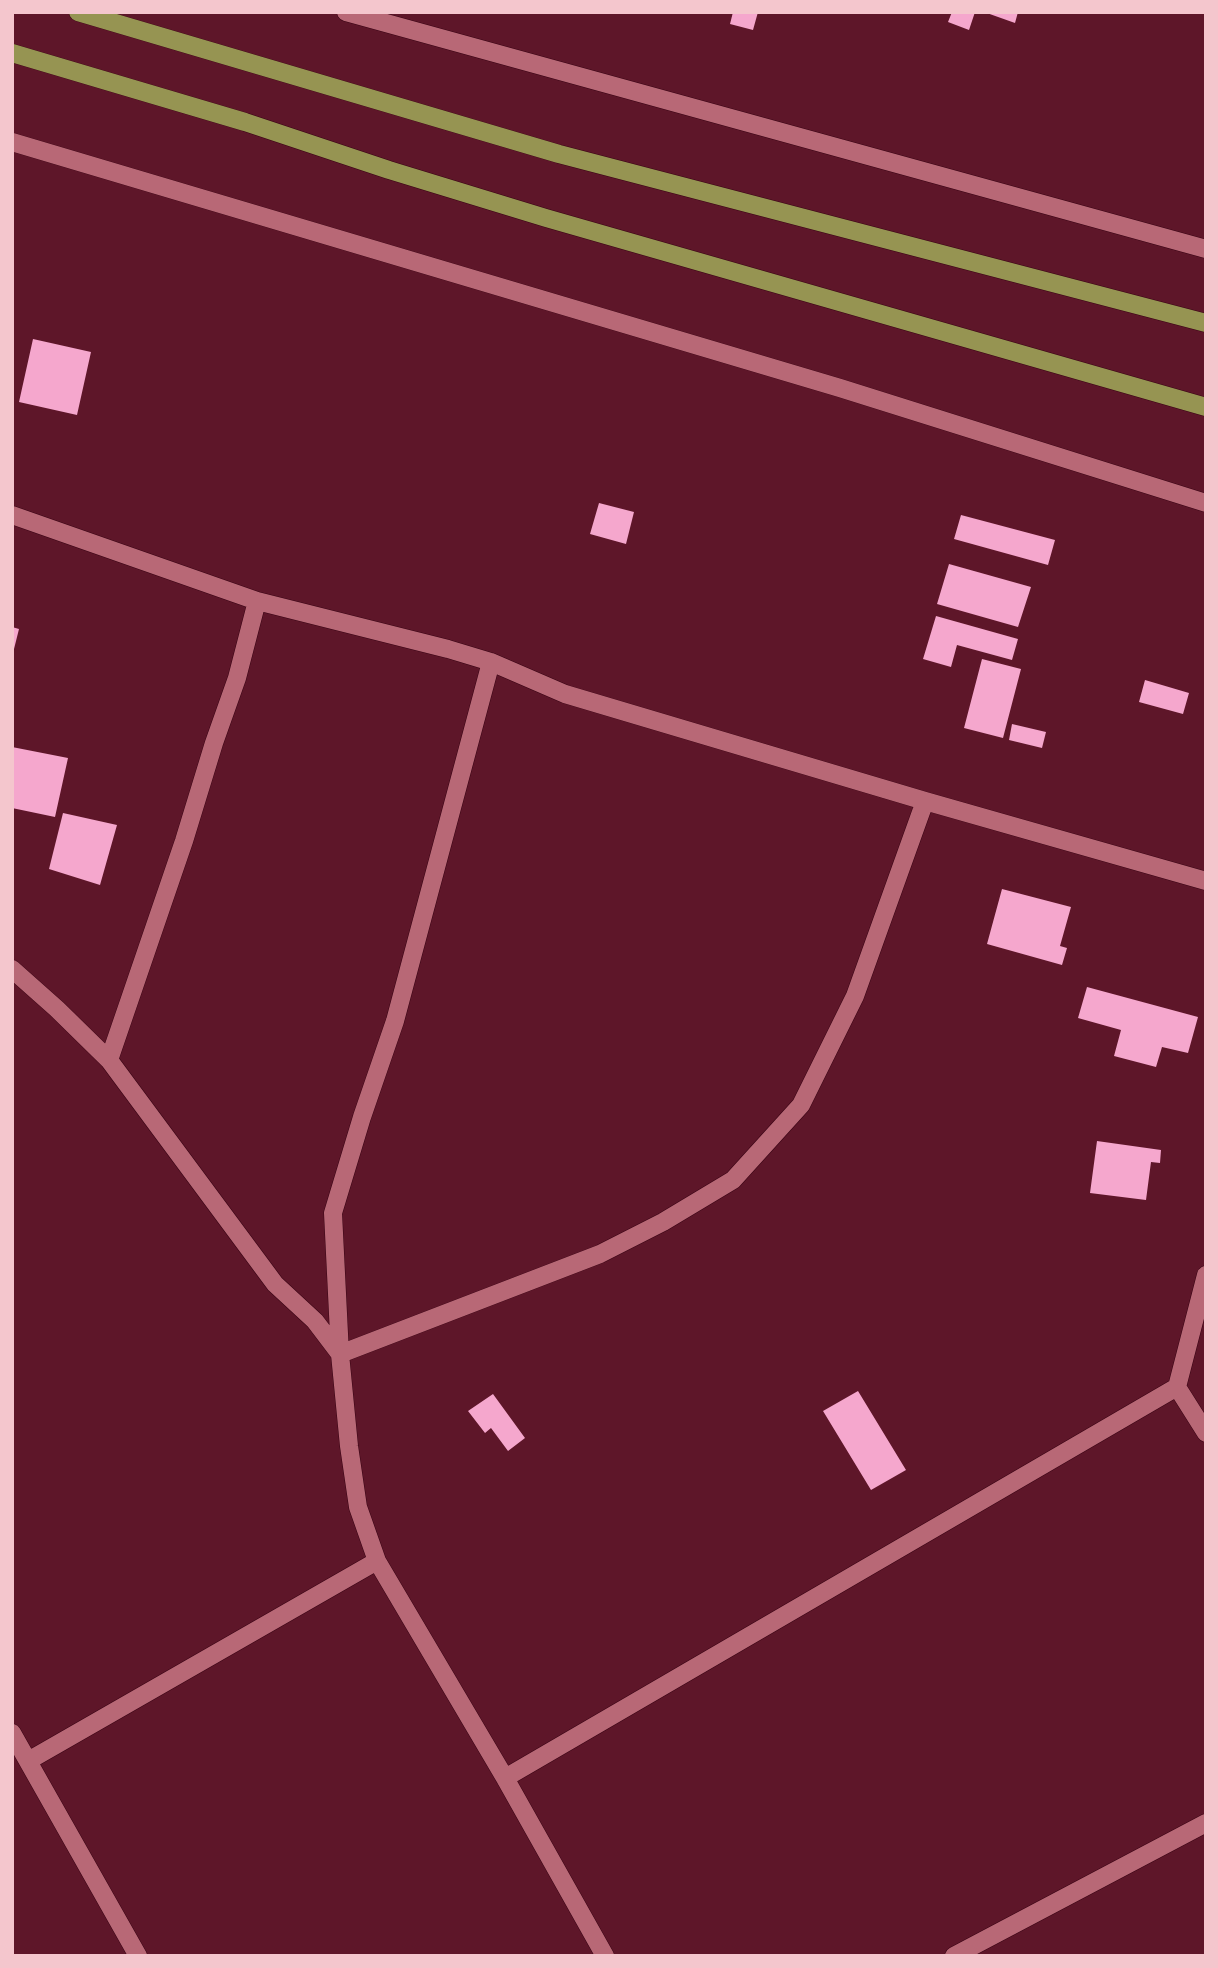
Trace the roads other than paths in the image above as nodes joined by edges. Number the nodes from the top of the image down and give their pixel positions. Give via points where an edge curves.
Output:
1 (78, 12) edge
2 (346, 12) edge
3 (12, 53) edge
4 (12, 142) edge
5 (1206, 249) edge
6 (1206, 323) edge
7 (1206, 407) edge
8 (1206, 503) edge
9 (12, 515) edge
10 (257, 601) junction
11 (491, 662) junction
12 (925, 801) junction
13 (1206, 881) edge
14 (12, 969) edge
15 (109, 1060) junction
16 (1206, 1276) edge
17 (340, 1354) junction
18 (1177, 1387) junction
19 (1206, 1433) edge
20 (377, 1561) junction
21 (13, 1737) edge
22 (28, 1761) junction
23 (505, 1778) junction
24 (1206, 1823) edge
25 (138, 1956) edge
26 (605, 1956) edge
27 (954, 1956) edge

1 - 6 main road via 559,154
2 - 5 street
3 - 7 main road via 546,218
4 - 8 street via 840,388
9 - 10 street
10 - 11 street
10 - 15 street via 237,678
11 - 12 street via 565,694
11 - 17 street via 395,1021 333,1213
12 - 13 street
12 - 17 street via 855,996 801,1105 733,1180 600,1254
14 - 15 street
15 - 17 street via 275,1284 315,1321
16 - 18 street
17 - 20 street via 358,1507
18 - 19 street
18 - 23 street
20 - 22 street
20 - 23 street
21 - 22 street
22 - 25 street
23 - 26 street
24 - 27 street

